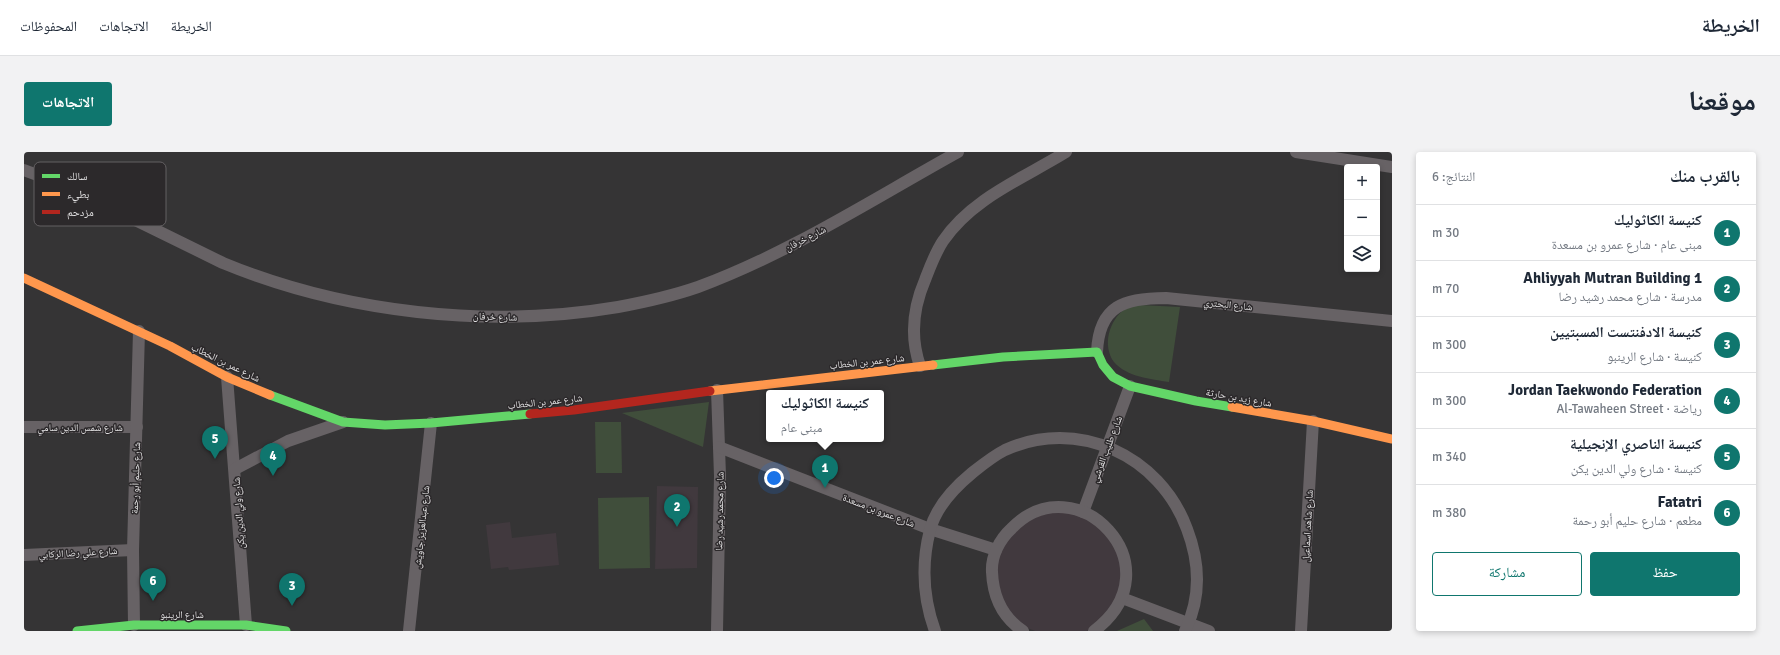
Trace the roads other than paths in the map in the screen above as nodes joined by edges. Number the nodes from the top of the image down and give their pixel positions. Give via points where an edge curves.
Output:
1 (958, 152) edge
2 (1066, 152) edge
3 (1296, 152) edge
4 (1392, 167) edge
5 (24, 170) edge
6 (34, 174) edge
7 (148, 226) edge
8 (24, 278) edge
9 (1392, 321) edge
10 (139, 330) junction
11 (1097, 352) junction
12 (920, 366) junction
13 (227, 377) junction
14 (1130, 386) junction
15 (717, 390) junction
16 (1313, 421) junction
17 (343, 422) junction
18 (431, 423) junction
19 (24, 427) edge
20 (137, 427) junction
21 (1392, 438) edge
22 (1107, 446) junction
23 (719, 447) junction
24 (235, 469) junction
25 (1083, 512) junction
26 (930, 529) junction
27 (133, 550) junction
28 (996, 550) junction
29 (24, 555) edge
30 (1122, 598) junction
31 (134, 625) junction
32 (252, 627) edge
33 (1187, 627) edge
34 (77, 631) edge
35 (286, 631) edge
36 (409, 631) edge
37 (717, 631) edge
38 (935, 631) edge
39 (1021, 631) edge
40 (1094, 631) edge
41 (1209, 631) edge
42 (1301, 631) edge

1 - 7 street, شارع خرفان via 805,239 746,267 697,287 640,303 594,311 512,318 381,307 344,301 247,273
2 - 12 street via 997,192 964,217 943,241 921,289 914,318 915,350
3 - 4 street
5 - 6 street, شارع خرفان
8 - 10 street, شارع عمر بن الخطاب
9 - 11 street, شارع البحتري via 1166,298 1133,299 1111,312 1103,324
10 - 13 street, شارع عمر بن الخطاب
10 - 20 street, شارع حليم أبو رحمة
11 - 12 street, شارع عمر بن الخطاب
11 - 14 street, شارع زيد بن حارثة via 1113,377
12 - 15 street, شارع عمر بن الخطاب
13 - 17 street, شارع عمر بن الخطاب via 287,403
13 - 24 street, شارع ولي الدين يكن
14 - 16 street, شارع زيد بن حارثة via 1196,401
14 - 22 street, شارع طليب القرشي
15 - 18 street, شارع عمر بن الخطاب via 574,410
15 - 23 street, شارع محمد رشيد رضا
16 - 21 street, شارع زيد بن حارثة
16 - 42 street, شارع شاهد اسماعيل
17 - 18 street, شارع عمر بن الخطاب via 385,425
17 - 24 street via 288,440
18 - 36 street, شارع عبدالعزيز جاويش
19 - 20 street, شارع شمس الدين سامي
20 - 27 street, شارع حليم أبو رحمة
22 - 25 street, شارع طليب القرشي
22 - 26 street via 1072,439 1049,439 1025,443 1004,451 983,464 951,493
22 - 33 street via 1130,457 1150,472 1170,495 1184,522 1192,543 1197,570 1196,599
23 - 26 street, شارع عمرو بن مسعدة
23 - 37 street, شارع محمد رشيد رضا
24 - 32 street, شارع ولي الدين يكن
25 - 28 street via 1066,508 1048,508 1032,513 1017,522
25 - 30 street via 1096,518 1117,540 1126,568
26 - 28 street, شارع عمرو بن مسعدة
26 - 38 street via 924,562 924,587
27 - 29 street, شارع علي رضا الركابي
27 - 31 street, شارع حليم أبو رحمة
28 - 39 street via 992,568 993,587 999,604
30 - 33 street
30 - 40 street via 1105,623
31 - 32 street, شارع الرينبو
31 - 34 street, شارع الرينبو
32 - 35 street, شارع الرينبو
33 - 41 street

